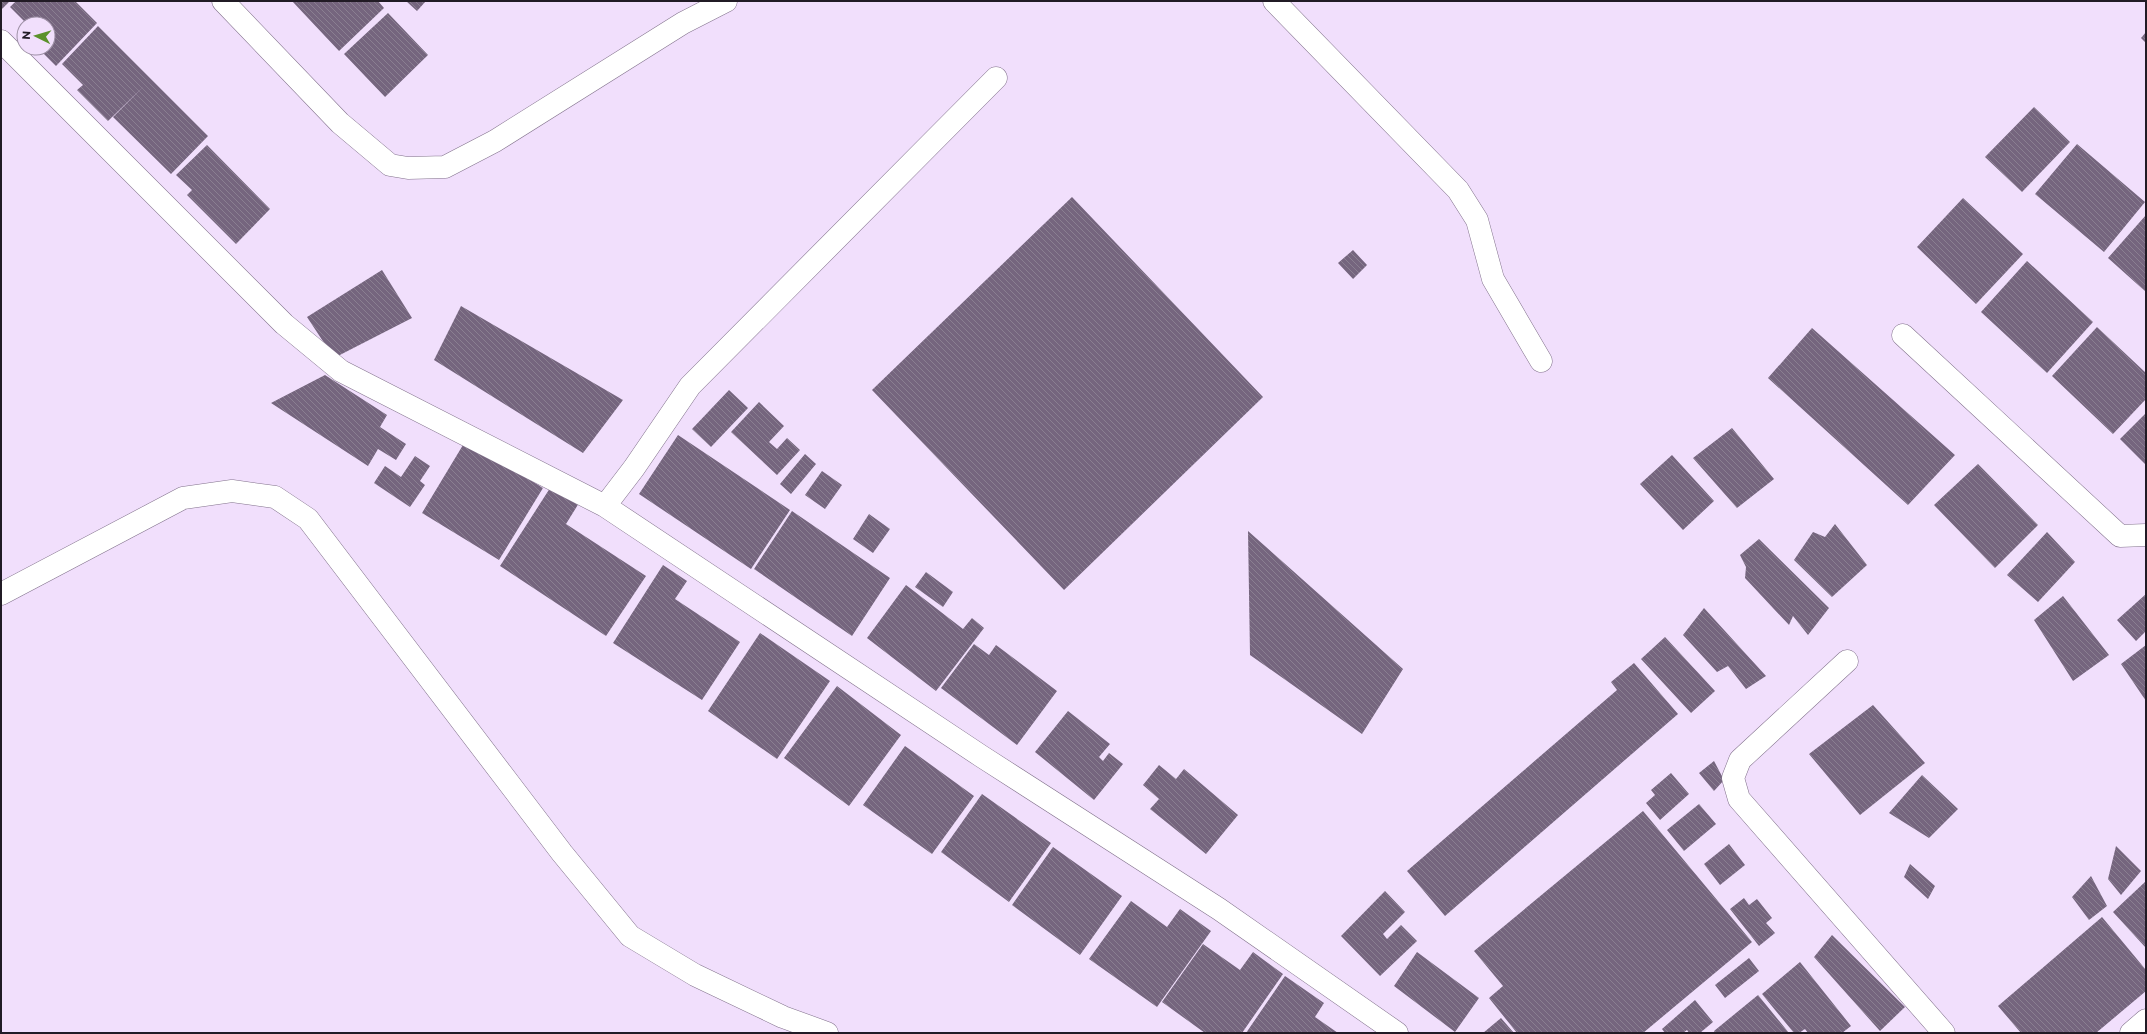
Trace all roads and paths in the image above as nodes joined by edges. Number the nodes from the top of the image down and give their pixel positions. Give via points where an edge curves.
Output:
1 (222, 1) edge
2 (726, 1) edge
3 (1274, 1) edge
4 (1, 41) edge
5 (996, 78) dead end
6 (1903, 335) dead end
7 (1541, 361) dead end
8 (605, 506) junction
9 (2146, 535) edge
10 (1, 594) edge
11 (1847, 661) dead end
12 (2146, 1020) edge
13 (827, 1033) edge
14 (1397, 1033) edge
15 (1944, 1033) edge
16 (2131, 1033) edge

1 - 2 street via 340,123 390,165 408,168 445,167 489,144 684,23
3 - 7 street via 1458,190 1477,220 1493,280
4 - 8 street via 284,324 341,371
5 - 8 street via 690,386
6 - 9 street via 2120,536
8 - 14 street via 981,756 1219,909
10 - 13 street via 183,498 232,491 275,496 308,519 562,853 630,936 695,975 784,1018
11 - 15 street via 1740,760 1733,778 1739,799
12 - 16 street

